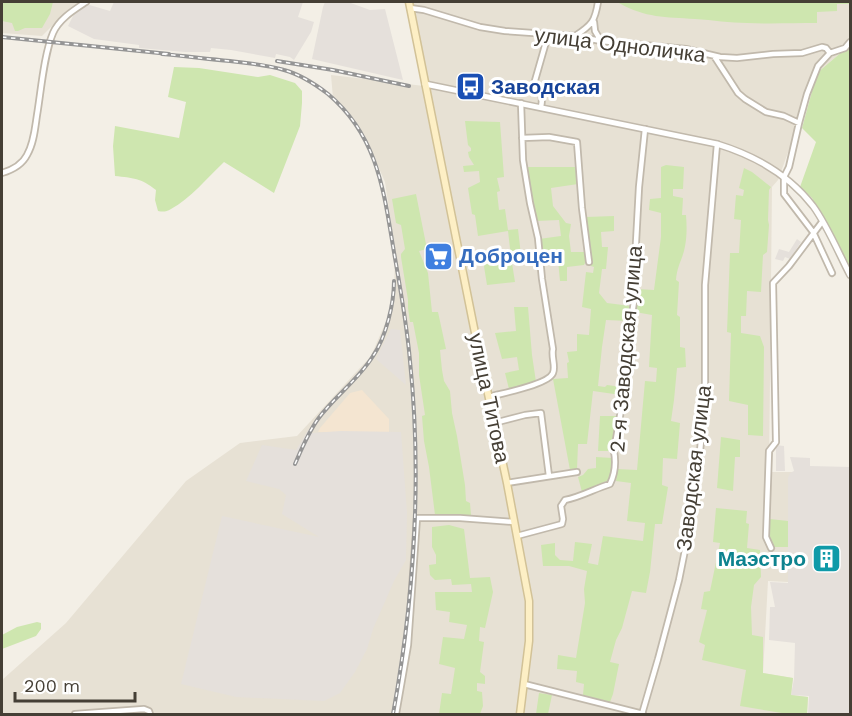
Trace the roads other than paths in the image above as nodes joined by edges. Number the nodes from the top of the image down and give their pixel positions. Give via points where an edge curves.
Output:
1 (86, 2) edge
2 (422, 2) edge
3 (598, 2) edge
4 (410, 5) edge
5 (423, 10) junction
6 (594, 21) junction
7 (548, 35) junction
8 (575, 36) junction
9 (601, 41) junction
10 (850, 42) edge
11 (830, 53) junction
12 (714, 57) junction
13 (425, 84) junction
14 (521, 104) junction
15 (541, 107) junction
16 (799, 123) junction
17 (645, 129) junction
18 (522, 138) junction
19 (717, 144) junction
20 (2, 173) edge
21 (784, 177) junction
22 (822, 222) junction
23 (813, 232) junction
24 (589, 262) dead end
25 (832, 273) dead end
26 (850, 275) edge
27 (489, 397) junction
28 (494, 423) junction
29 (577, 472) dead end
30 (549, 476) junction
31 (507, 483) junction
32 (514, 522) junction
33 (516, 536) junction
34 (771, 548) dead end
35 (524, 684) junction
36 (75, 714) edge
37 (150, 714) edge
38 (396, 714) edge
39 (520, 714) edge
40 (642, 714) edge

1 - 20 street via 62,19 53,32 36,129 27,155 13,169
2 - 5 street
3 - 6 street
4 - 5 street, улица Одноличка
4 - 13 main road, улица Титова
5 - 7 street, улица Одноличка via 480,27
6 - 8 street
6 - 9 street
7 - 8 street, улица Одноличка
7 - 15 street via 534,84 543,98
8 - 9 street, улица Одноличка
9 - 12 street, улица Одноличка via 686,49
10 - 11 street
11 - 12 street, улица Одноличка via 822,47 802,52
11 - 16 street via 818,66
12 - 16 street via 745,99 766,112
13 - 14 street
13 - 27 main road, улица Титова
14 - 15 street
14 - 18 street
15 - 17 street
16 - 21 street
17 - 19 street
17 - 33 street, 2-я Заводская улица via 628,369 613,478 610,484 565,500 561,506 562,524
18 - 24 street via 577,142
18 - 27 street via 555,371 547,380
19 - 21 street via 748,155
19 - 40 street, Заводская улица via 705,285 702,439 679,580
21 - 22 street via 811,204
21 - 23 street via 784,194
22 - 23 street
22 - 26 street
23 - 25 street
23 - 34 street via 773,283 776,441 770,451 766,537
27 - 28 main road, улица Титова
28 - 30 street via 541,413
28 - 31 main road, улица Титова
29 - 30 street
30 - 31 street
31 - 32 main road, улица Титова
32 - 33 main road, улица Титова
32 - 38 street via 417,518 408,645
33 - 35 main road, улица Титова via 530,618
35 - 39 main road, улица Титова
35 - 40 street
36 - 37 street via 144,709

